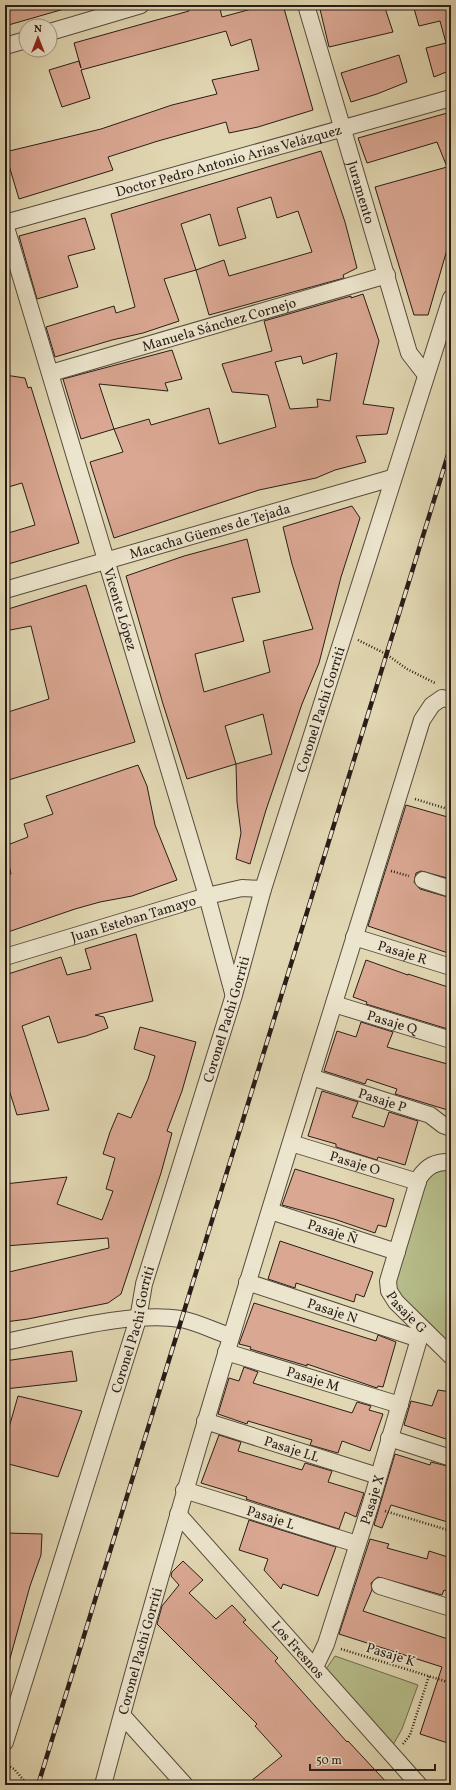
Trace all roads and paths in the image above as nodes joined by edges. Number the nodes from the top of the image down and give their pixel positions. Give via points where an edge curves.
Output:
1 (141, 5) edge
2 (306, 5) edge
3 (58, 30) edge
4 (18, 42) edge
5 (5, 46) edge
6 (451, 98) edge
7 (343, 128) junction
8 (5, 224) edge
9 (387, 275) junction
10 (451, 298) edge
11 (51, 373) junction
12 (426, 375) junction
13 (392, 478) junction
14 (106, 559) junction
15 (5, 590) edge
16 (343, 633) junction
17 (447, 699) edge
18 (399, 794) junction
19 (451, 810) edge
20 (377, 867) junction
21 (423, 880) joint
22 (263, 889) junction
23 (451, 889) edge
24 (207, 896) junction
25 (354, 937) junction
26 (5, 957) edge
27 (451, 967) edge
28 (234, 995) junction
29 (334, 1004) junction
30 (451, 1040) edge
31 (311, 1077) junction
32 (451, 1128) edge
33 (292, 1143) junction
34 (451, 1162) edge
35 (418, 1182) junction
36 (270, 1211) junction
37 (396, 1252) junction
38 (247, 1282) junction
39 (138, 1319) junction
40 (421, 1335) junction
41 (5, 1342) edge
42 (228, 1344) junction
43 (451, 1356) edge
44 (400, 1404) junction
45 (205, 1422) junction
46 (389, 1438) junction
47 (451, 1458) edge
48 (378, 1476) junction
49 (184, 1490) junction
50 (370, 1506) junction
51 (178, 1514) junction
52 (451, 1531) edge
53 (357, 1544) junction
54 (380, 1586) dead end
55 (451, 1608) edge
56 (326, 1644) junction
57 (315, 1667) junction
58 (429, 1676) junction
59 (451, 1683) edge
60 (122, 1715) junction
61 (7, 1726) edge
62 (5, 1742) edge
63 (393, 1757) junction
64 (5, 1764) edge
65 (28, 1785) edge
66 (103, 1785) edge
67 (185, 1785) edge
68 (419, 1785) edge

1 - 3 street
2 - 7 street, Juramento
4 - 5 street
6 - 7 street, Doctor Pedro Antonio Arias Velázquez
7 - 8 street, Doctor Pedro Antonio Arias Velázquez
7 - 9 street, Juramento
8 - 11 street, Vicente López
9 - 11 street, Manuela Sánchez Cornejo
9 - 12 street, Juramento via 409,353
10 - 12 street, Coronel Pachi Gorriti
11 - 14 street, Vicente López
12 - 13 street, Coronel Pachi Gorriti
13 - 14 street, Macacha Güemes de Tejada
13 - 16 street, Coronel Pachi Gorriti
14 - 15 street, Macacha Güemes de Tejada
14 - 24 street, Vicente López
16 - 17 path via 386,654 407,669 435,683
16 - 22 street, Coronel Pachi Gorriti
17 - 18 street, Coronel Pachi Gorriti via 432,705 422,720
18 - 19 path
18 - 20 street, Coronel Pachi Gorriti
20 - 21 path
20 - 25 street, Coronel Pachi Gorriti
21 - 23 street
22 - 24 street, Juan Esteban Tamayo via 242,888
22 - 28 street, Coronel Pachi Gorriti
24 - 26 street, Juan Esteban Tamayo
24 - 28 street, Vicente López
25 - 27 street, Pasaje R
25 - 29 street, Coronel Pachi Gorriti
28 - 39 street, Coronel Pachi Gorriti via 144,1284
29 - 30 street, Pasaje Q
29 - 31 street, Coronel Pachi Gorriti
31 - 32 street, Pasaje P via 430,1115
31 - 33 street, Coronel Pachi Gorriti
33 - 35 street, Pasaje O
33 - 36 street, Coronel Pachi Gorriti
34 - 35 street via 431,1165 424,1170
35 - 37 street
36 - 37 street, Pasaje Ñ
36 - 38 street, Coronel Pachi Gorriti
37 - 40 street, Pasaje G via 388,1281 389,1291
38 - 40 street, Pasaje N
38 - 42 street, Coronel Pachi Gorriti
39 - 41 street, Pasaje M via 107,1322
39 - 42 street, Pasaje M via 181,1320
39 - 61 street, Coronel Pachi Gorriti
40 - 43 street, Pasaje G
40 - 44 street, Pasaje X
42 - 44 street, Pasaje M
42 - 45 street, Coronel Pachi Gorriti
44 - 46 street, Pasaje X
45 - 48 street, Pasaje LL
45 - 49 street, Coronel Pachi Gorriti
46 - 47 street
46 - 48 street, Pasaje X
48 - 50 street, Pasaje X
49 - 51 street, Coronel Pachi Gorriti
49 - 53 street, Pasaje L
50 - 52 path
50 - 53 street, Pasaje X
51 - 57 street, Los Fresnos
51 - 60 street, Coronel Pachi Gorriti
53 - 56 street, Pasaje X
54 - 55 street
56 - 57 street, Pasaje X
56 - 58 path, Pasaje K
57 - 63 street, Los Fresnos
58 - 59 path, Pasaje K
58 - 63 path via 410,1735
60 - 66 street, Coronel Pachi Gorriti
60 - 67 street
61 - 62 street, Coronel Pachi Gorriti
63 - 68 street, Los Fresnos
64 - 65 path via 14,1769

